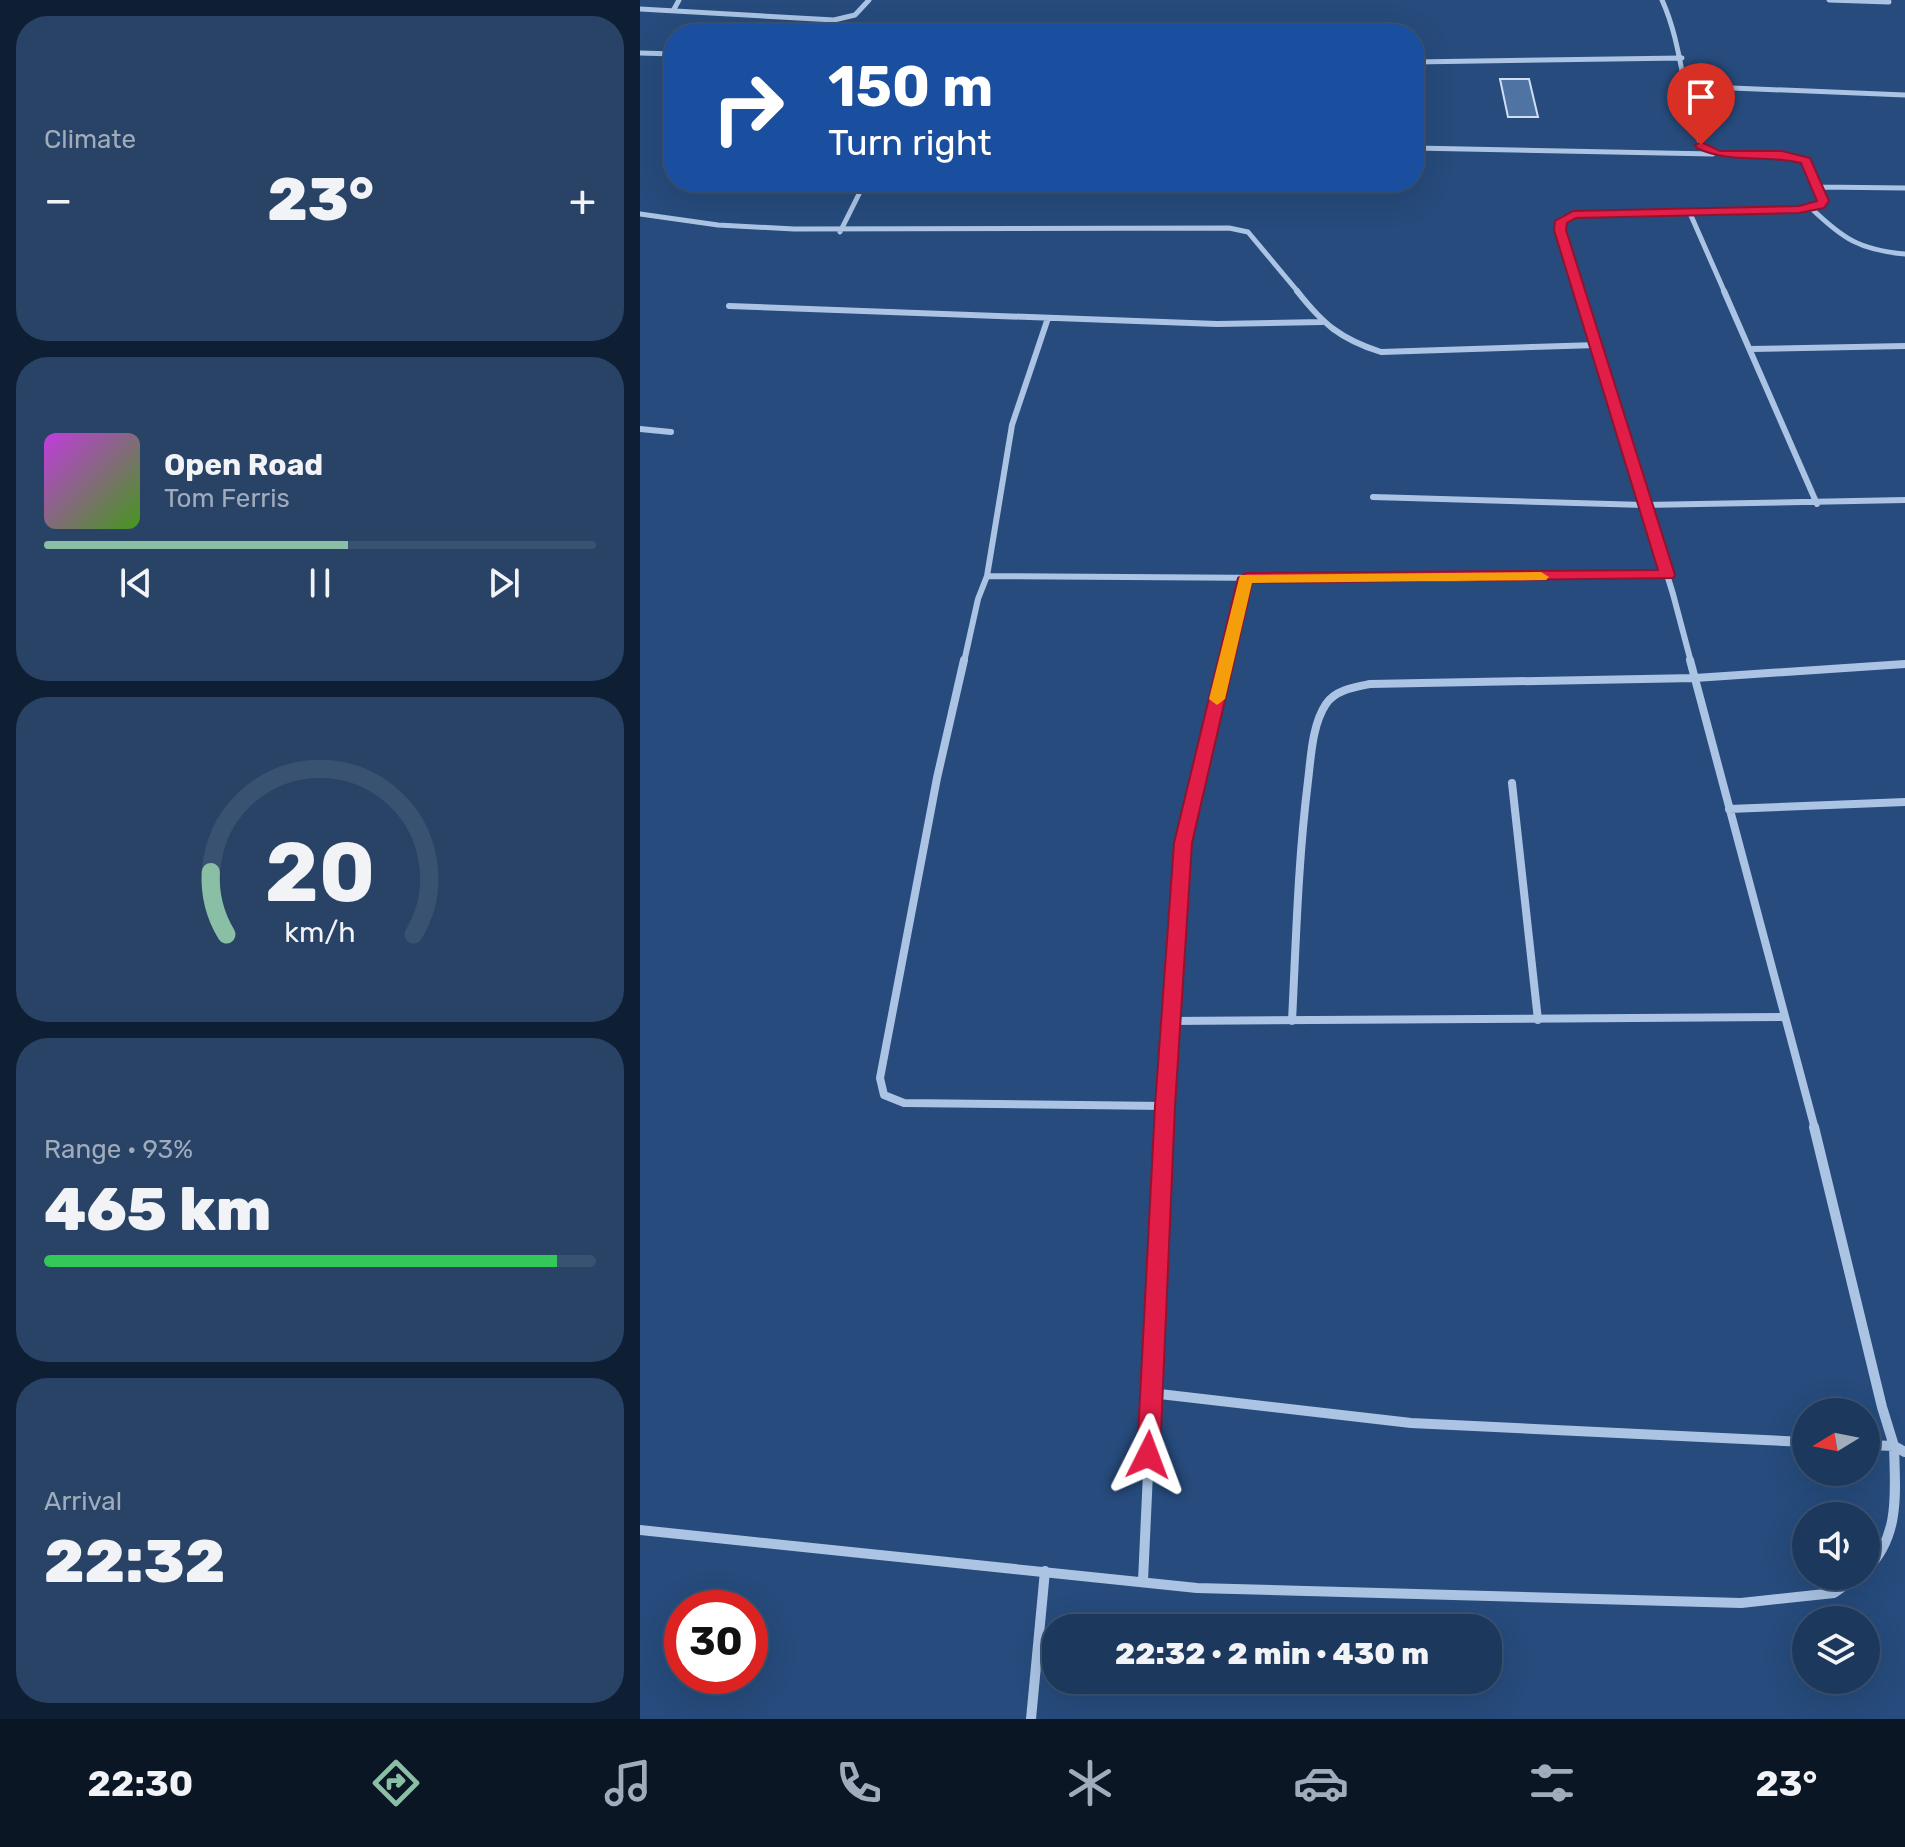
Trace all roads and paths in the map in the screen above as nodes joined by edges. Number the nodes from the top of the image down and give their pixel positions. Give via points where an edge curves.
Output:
1 (679, 0) edge
2 (869, 0) edge
3 (1662, 0) edge
4 (1829, 0) edge
5 (1889, 2) dead end
6 (640, 9) edge
7 (673, 11) junction
8 (640, 53) edge
9 (664, 54) edge
10 (1682, 58) junction
11 (1424, 62) edge
12 (1684, 86) junction
13 (1905, 95) edge
14 (1424, 148) edge
15 (1718, 154) junction
16 (1818, 187) junction
17 (1905, 188) edge
18 (860, 192) edge
19 (1811, 208) junction
20 (1689, 211) junction
21 (640, 214) edge
22 (840, 232) junction
23 (1905, 254) edge
24 (729, 306) dead end
25 (1048, 318) junction
26 (1322, 322) junction
27 (1597, 345) junction
28 (1905, 346) edge
29 (1750, 349) junction
30 (640, 429) edge
31 (671, 432) dead end
32 (1373, 497) dead end
33 (1905, 500) edge
34 (1817, 504) junction
35 (1644, 505) junction
36 (1667, 575) junction
37 (987, 576) junction
38 (1246, 578) junction
39 (1905, 664) edge
40 (1695, 678) junction
41 (1512, 783) dead end
42 (1905, 802) edge
43 (1729, 809) junction
44 (1785, 1017) junction
45 (1538, 1020) junction
46 (1170, 1021) junction
47 (1292, 1021) junction
48 (1165, 1106) junction
49 (1151, 1393) junction
50 (1792, 1441) edge
51 (1880, 1447) edge
52 (1900, 1449) edge
53 (640, 1530) edge
54 (1880, 1556) edge
55 (1045, 1571) junction
56 (1143, 1581) junction
57 (1838, 1590) edge
58 (1031, 1719) edge

1 - 7 street
2 - 7 street via 863,12 834,20
3 - 10 street
4 - 5 street
6 - 7 street
8 - 9 street
10 - 11 street
10 - 12 street
12 - 13 street
12 - 15 street via 1701,145
14 - 15 street
15 - 16 street via 1796,157 1811,168
16 - 17 street
16 - 19 street via 1823,201
18 - 22 street
19 - 20 street
19 - 23 street via 1858,248
20 - 27 street via 1573,215 1561,221
20 - 29 street
21 - 22 street via 754,229
22 - 26 street via 1229,228 1248,232 1261,244
24 - 25 street
25 - 26 street
25 - 37 street via 1012,425
26 - 27 street via 1381,352
27 - 35 street
28 - 29 street
29 - 34 street
30 - 31 street
32 - 35 street
33 - 34 street
34 - 35 street
35 - 36 street
36 - 38 street
36 - 40 street
37 - 38 street
37 - 48 street via 937,778 880,1078 884,1095 904,1103
38 - 46 street via 1183,843
39 - 40 street
40 - 43 street
40 - 47 street via 1370,684 1328,700 1320,712 1308,771
41 - 45 street
42 - 43 street
43 - 44 street
44 - 45 street
44 - 52 street via 1882,1407
45 - 47 street
46 - 47 street
46 - 48 street
48 - 49 street
49 - 50 street via 1411,1423
49 - 56 street
51 - 52 street
52 - 54 street via 1894,1530
53 - 55 street
55 - 56 street
55 - 58 street
56 - 57 street via 1213,1588 1741,1603

